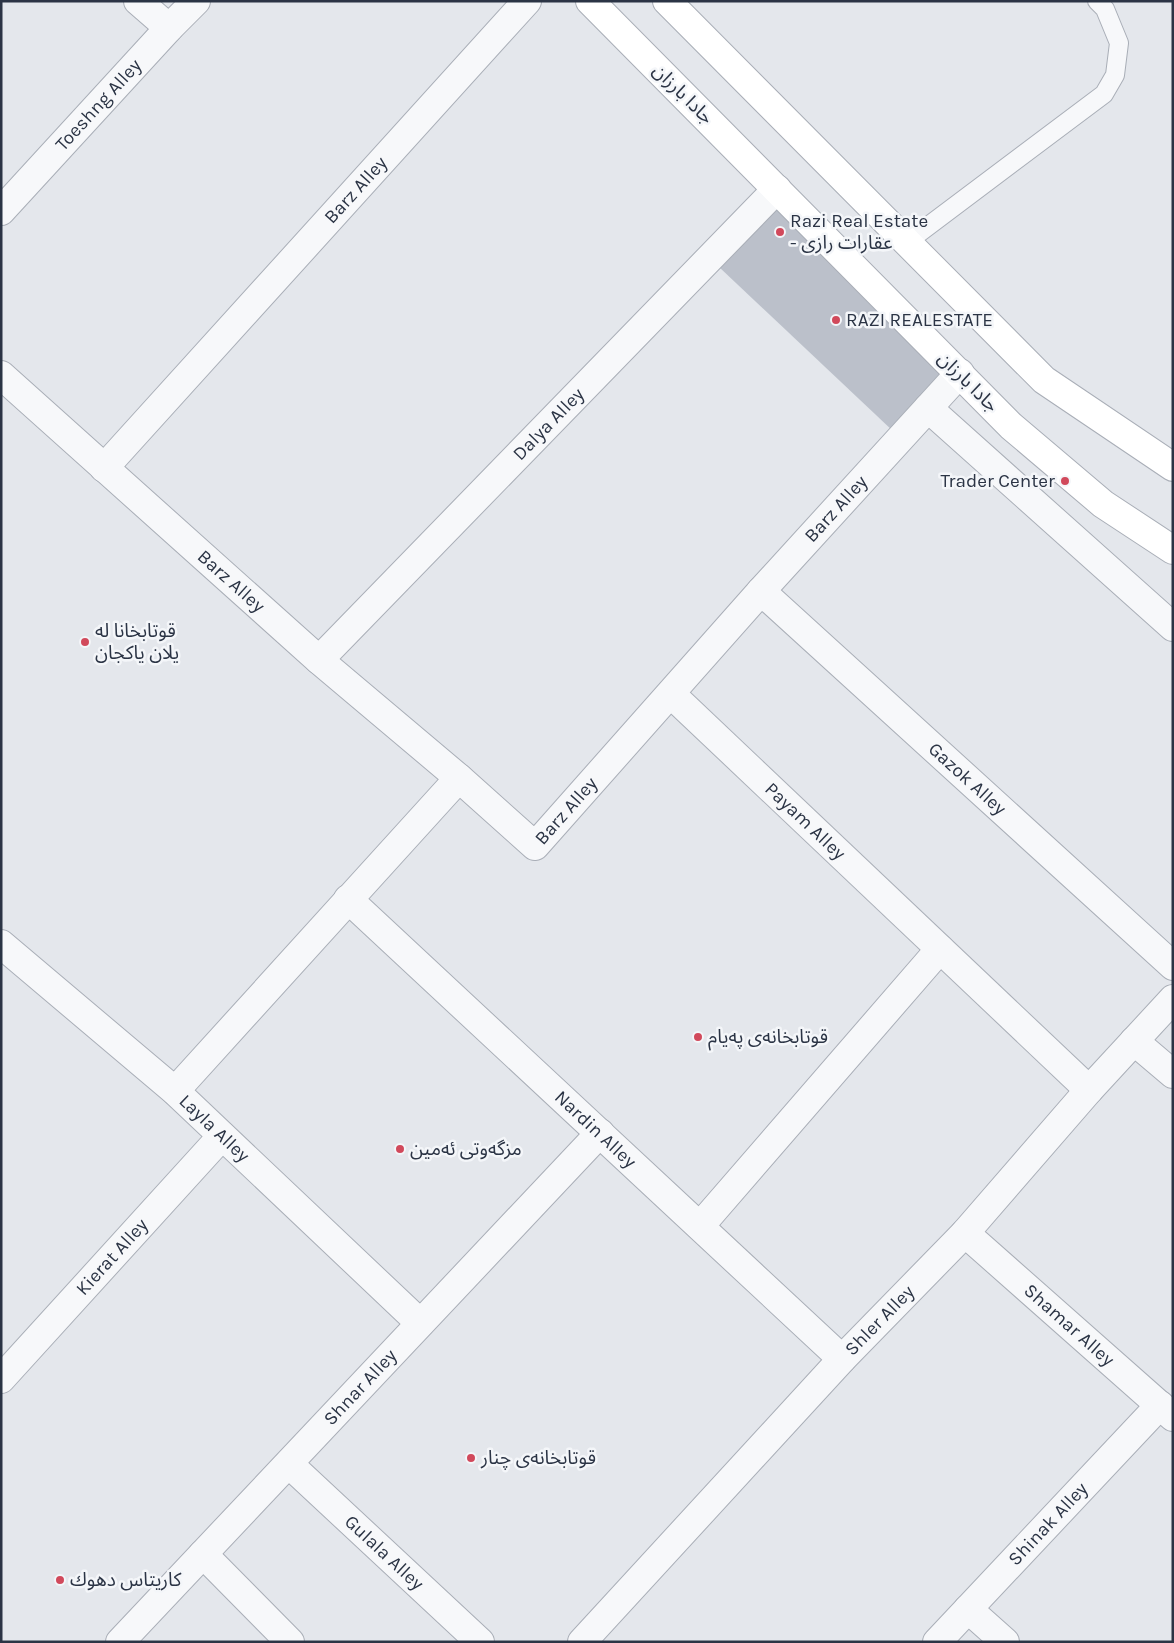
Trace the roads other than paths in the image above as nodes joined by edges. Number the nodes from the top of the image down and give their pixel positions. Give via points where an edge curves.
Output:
1 (138, 1) edge
2 (196, 1) edge
3 (527, 1) edge
4 (590, 1) edge
5 (667, 1) edge
6 (1097, 1) edge
7 (169, 28) junction
8 (777, 189) junction
9 (3, 206) edge
10 (907, 242) junction
11 (960, 373) junction
12 (1, 376) edge
13 (928, 408) junction
14 (1173, 467) edge
15 (104, 468) junction
16 (1173, 550) edge
17 (761, 591) junction
18 (1173, 627) edge
19 (319, 660) junction
20 (671, 694) junction
21 (459, 778) junction
22 (348, 899) junction
23 (940, 949) junction
24 (5, 953) edge
25 (1173, 966) edge
26 (1173, 999) edge
27 (1134, 1041) junction
28 (1173, 1074) edge
29 (1089, 1090) junction
30 (175, 1091) junction
31 (600, 1133) junction
32 (222, 1136) junction
33 (700, 1226) junction
34 (965, 1234) junction
35 (420, 1324) junction
36 (842, 1358) junction
37 (1, 1379) edge
38 (1166, 1411) edge
39 (289, 1464) junction
40 (203, 1554) junction
41 (968, 1609) junction
42 (120, 1642) edge
43 (290, 1642) edge
44 (480, 1642) edge
45 (582, 1642) edge
46 (937, 1642) edge
47 (1005, 1642) edge

1 - 7 street
2 - 7 street, Toeshng Alley
3 - 15 street, Barz Alley
4 - 8 main road, جادا بارزان
5 - 10 main road
6 - 10 lane via 1105,9 1119,43 1115,75 1104,94
7 - 9 street, Toeshng Alley
8 - 11 main road, جادا بارزان
8 - 19 street, Dalya Alley
10 - 14 main road via 1044,380
11 - 13 street, Barz Alley
11 - 16 main road, جادا بارزان via 1012,426 1103,504
12 - 15 street, Barz Alley
13 - 17 street, Barz Alley
13 - 18 street
15 - 19 street, Barz Alley
17 - 20 street, Barz Alley
17 - 25 street, Gazok Alley
19 - 21 street, Barz Alley
20 - 21 street, Barz Alley via 535,846
20 - 23 street, Payam Alley
21 - 22 street
22 - 30 street
22 - 31 street, Nardin Alley
23 - 29 street, Payam Alley
23 - 33 street
24 - 30 street, Layla Alley
26 - 27 street, Shler Alley
27 - 28 street
27 - 29 street, Shler Alley
29 - 34 street, Shler Alley
30 - 32 street, Layla Alley
31 - 33 street, Nardin Alley
31 - 35 street, Shnar Alley
32 - 35 street, Layla Alley
32 - 37 street, Kierat Alley
33 - 36 street, Nardin Alley
34 - 36 street, Shler Alley
34 - 38 street, Shamar Alley
35 - 39 street, Shnar Alley
36 - 45 street, Shler Alley
38 - 41 street, Shinak Alley
39 - 40 street, Shnar Alley
39 - 44 street, Gulala Alley
40 - 42 street, Shnar Alley
40 - 43 street
41 - 46 street, Shinak Alley
41 - 47 street

